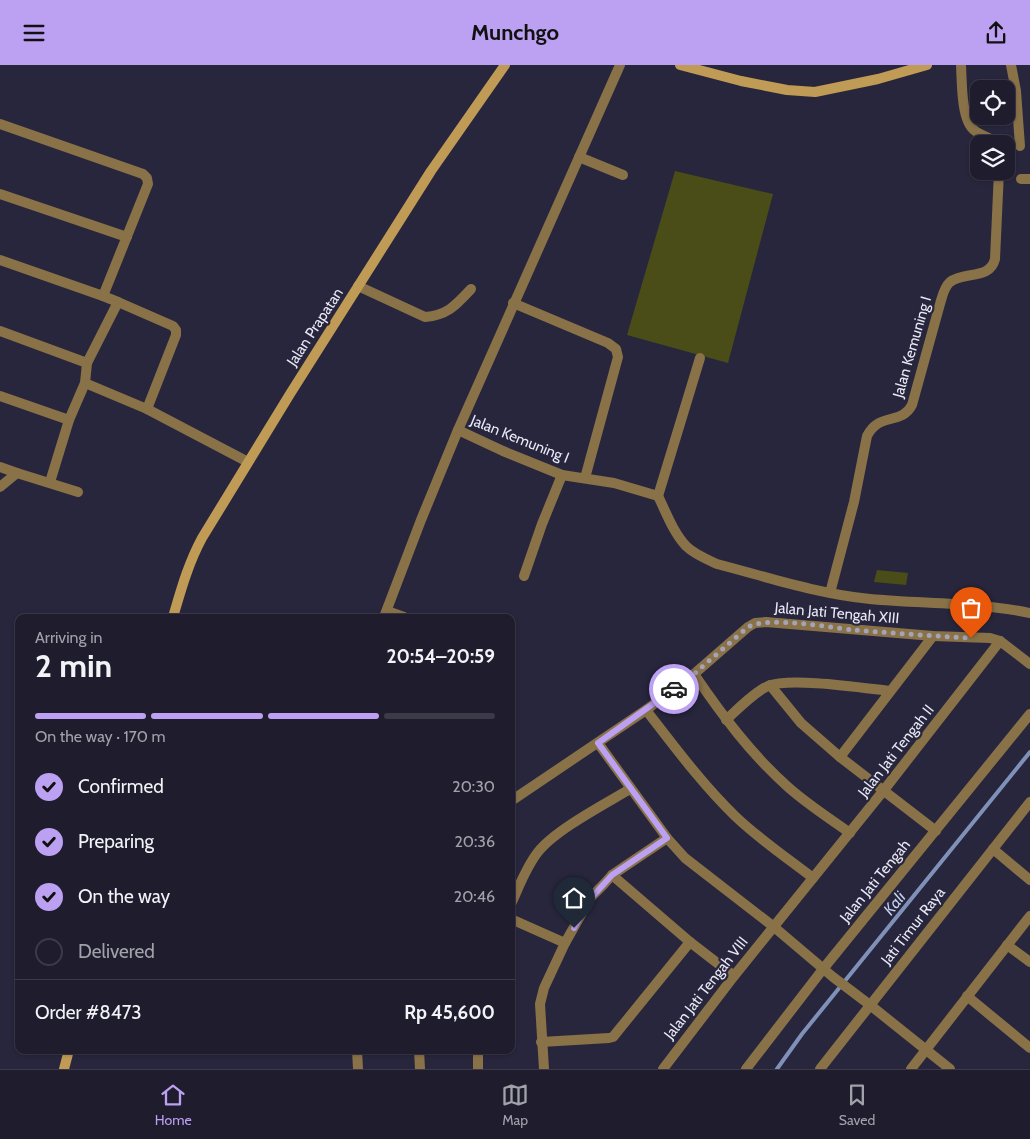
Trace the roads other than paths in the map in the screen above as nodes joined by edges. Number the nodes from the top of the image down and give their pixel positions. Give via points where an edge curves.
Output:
1 (505, 65) edge
2 (620, 65) edge
3 (680, 65) edge
4 (927, 65) edge
5 (961, 65) edge
6 (1011, 65) edge
7 (0, 125) edge
8 (982, 135) edge
9 (1020, 146) dead end
10 (579, 157) junction
11 (623, 175) dead end
12 (999, 180) edge
13 (0, 194) edge
14 (127, 237) junction
15 (0, 260) edge
16 (358, 286) junction
17 (471, 289) dead end
18 (104, 295) junction
19 (118, 302) junction
20 (513, 303) junction
21 (0, 331) edge
22 (700, 358) dead end
23 (87, 363) junction
24 (86, 383) junction
25 (0, 396) edge
26 (147, 409) junction
27 (69, 419) junction
28 (458, 430) junction
29 (248, 462) junction
30 (0, 467) edge
31 (17, 473) junction
32 (562, 475) junction
33 (585, 478) junction
34 (50, 482) junction
35 (0, 487) edge
36 (78, 492) dead end
37 (658, 496) junction
38 (524, 575) dead end
39 (830, 593) junction
40 (1030, 613) edge
41 (174, 614) edge
42 (386, 614) edge
43 (933, 636) junction
44 (1000, 641) junction
45 (1030, 664) edge
46 (694, 674) junction
47 (770, 685) junction
48 (890, 691) junction
49 (646, 710) junction
50 (1030, 715) edge
51 (726, 720) junction
52 (598, 743) junction
53 (840, 757) junction
54 (630, 789) junction
55 (884, 791) junction
56 (515, 798) edge
57 (1030, 802) edge
58 (936, 831) junction
59 (850, 833) junction
60 (667, 838) junction
61 (993, 849) junction
62 (612, 875) junction
63 (813, 878) junction
64 (1030, 880) edge
65 (515, 896) edge
66 (1030, 916) edge
67 (515, 921) edge
68 (774, 927) junction
69 (690, 942) junction
70 (565, 943) junction
71 (1007, 945) junction
72 (1030, 962) edge
73 (823, 969) junction
74 (734, 976) junction
75 (967, 996) junction
76 (870, 1005) junction
77 (542, 1042) junction
78 (1030, 1048) edge
79 (926, 1049) junction
80 (68, 1054) edge
81 (357, 1054) edge
82 (419, 1054) edge
83 (478, 1054) edge
84 (64, 1069) edge
85 (358, 1069) edge
86 (420, 1069) edge
87 (478, 1069) edge
88 (544, 1069) edge
89 (662, 1069) edge
90 (746, 1069) edge
91 (820, 1069) edge
92 (911, 1069) edge
93 (950, 1069) edge

1 - 16 main road, Jalan Prapatan via 431,171
2 - 10 street
3 - 4 main road via 786,91 815,92
5 - 8 street via 968,123
6 - 9 street
7 - 14 street via 143,174 148,184
10 - 11 street
10 - 20 street
12 - 39 street, Jalan Kemuning I via 993,266 988,271 950,282 940,304 912,405 901,416 877,423 867,436
13 - 14 street
14 - 18 street
15 - 18 street
16 - 17 street via 425,317 448,311
16 - 29 main road, Jalan Prapatan
18 - 19 street
19 - 23 street
19 - 26 street via 176,330
20 - 28 street
20 - 33 street via 616,349 618,357
21 - 23 street
22 - 37 street
23 - 24 street
24 - 26 street
24 - 27 street
25 - 27 street
26 - 29 street
27 - 34 street
28 - 32 street, Jalan Kemuning I
28 - 42 street
29 - 41 main road, Jalan Prapatan via 193,554
30 - 31 street
31 - 34 street
31 - 35 street
32 - 33 street, Jalan Kemuning I
32 - 38 street
33 - 37 street, Jalan Kemuning I
34 - 36 street
37 - 39 street via 678,536 702,557 717,564
39 - 40 street via 869,599 998,607
43 - 44 street, Jalan Jati Tengah XIII
43 - 46 street, Jalan Jati Tengah XIII via 755,623
43 - 48 street
44 - 45 street, Jalan Jati Tengah XIII
44 - 55 street, Jalan Jati Tengah II
46 - 49 street, Jalan Jati Tengah XIII
46 - 51 street
47 - 48 street via 806,684
47 - 51 street
47 - 53 street via 801,723
48 - 53 street
49 - 52 street, Jalan Jati Tengah XIII
49 - 63 street via 735,816
50 - 58 street, Jalan Jati Tengah
51 - 59 street via 788,787
52 - 54 street
52 - 56 street, Jalan Jati Tengah XIII
53 - 55 street
54 - 60 street
54 - 65 street via 547,843 531,863
55 - 58 street
55 - 59 street, Jalan Jati Tengah II
57 - 61 street, Jati Timur Raya
58 - 73 street, Jalan Jati Tengah
59 - 63 street, Jalan Jati Tengah II
60 - 62 street
60 - 68 street via 695,867
61 - 64 street
61 - 76 street, Jati Timur Raya
62 - 69 street
62 - 70 street via 592,897
63 - 68 street, Jalan Jati Tengah VIII
66 - 71 street
67 - 70 street
68 - 73 street
68 - 74 street, Jalan Jati Tengah VIII
69 - 74 street
69 - 77 street via 613,1037
70 - 77 street via 540,1004
71 - 72 street
71 - 75 street
73 - 76 street
73 - 90 street, Jalan Jati Tengah
74 - 89 street, Jalan Jati Tengah VIII
75 - 78 street
75 - 79 street
76 - 79 street
76 - 91 street, Jati Timur Raya
77 - 88 street
79 - 92 street
79 - 93 street
80 - 84 main road
81 - 85 street
82 - 86 street
83 - 87 street

